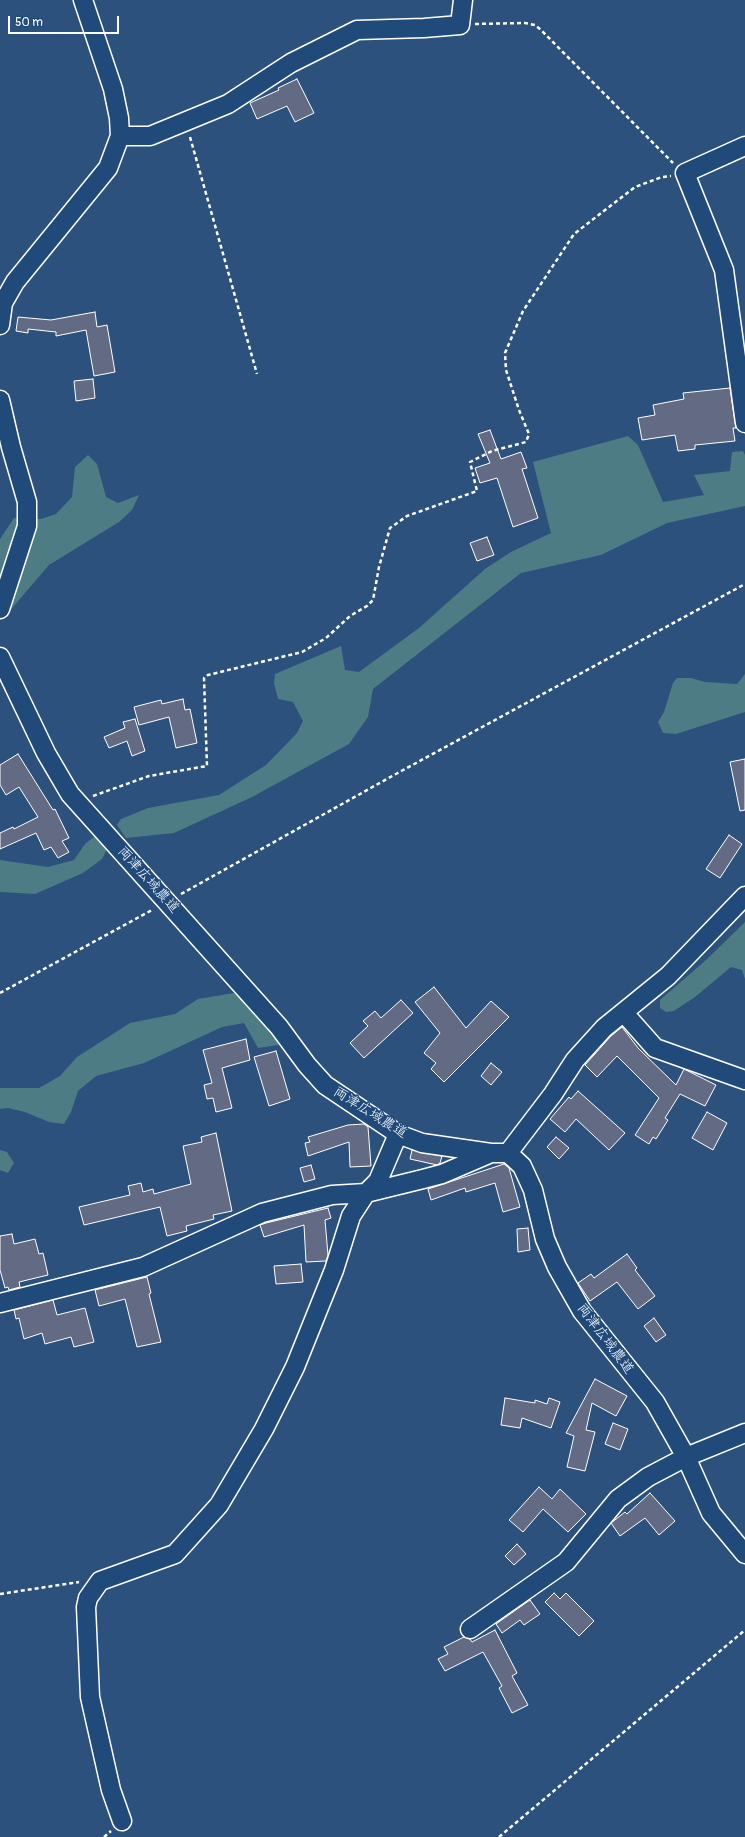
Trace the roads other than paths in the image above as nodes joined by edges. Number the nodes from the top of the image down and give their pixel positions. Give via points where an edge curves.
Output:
1 (83, 0) edge
2 (463, 0) edge
3 (120, 136) junction
4 (745, 146) edge
5 (0, 325) edge
6 (0, 400) edge
7 (745, 423) edge
8 (0, 609) edge
9 (0, 657) edge
10 (745, 896) edge
11 (624, 1013) junction
12 (745, 1080) edge
13 (398, 1134) junction
14 (500, 1153) junction
15 (366, 1193) junction
16 (0, 1304) edge
17 (745, 1433) edge
18 (686, 1457) junction
19 (745, 1554) edge
20 (470, 1629) dead end
21 (122, 1822) dead end

1 - 3 street via 113,89
2 - 3 street via 460,25 357,30 291,63 228,104 150,136
3 - 5 street via 108,168 15,282 3,303
4 - 7 street via 685,173 724,270
6 - 8 street via 28,502 27,526
9 - 13 street, 両津広域農道 via 46,753 70,794 279,1026 325,1085
10 - 11 street via 668,976
11 - 12 street via 655,1048
11 - 14 street via 604,1028 575,1060 553,1094
13 - 14 street, 両津広域農道 via 422,1143
13 - 15 street via 378,1181
14 - 15 street via 442,1174
14 - 18 street, 両津広域農道 via 522,1166 533,1190 545,1239 557,1267 579,1305 655,1402
15 - 16 street via 332,1195 262,1213 143,1267
15 - 21 street via 351,1216 334,1270 291,1374 264,1430 219,1505 175,1554 100,1581 88,1598 86,1607 90,1697 111,1790
17 - 18 street
18 - 19 street, 両津広域農道 via 711,1513
18 - 20 street via 648,1477 618,1499 566,1562

